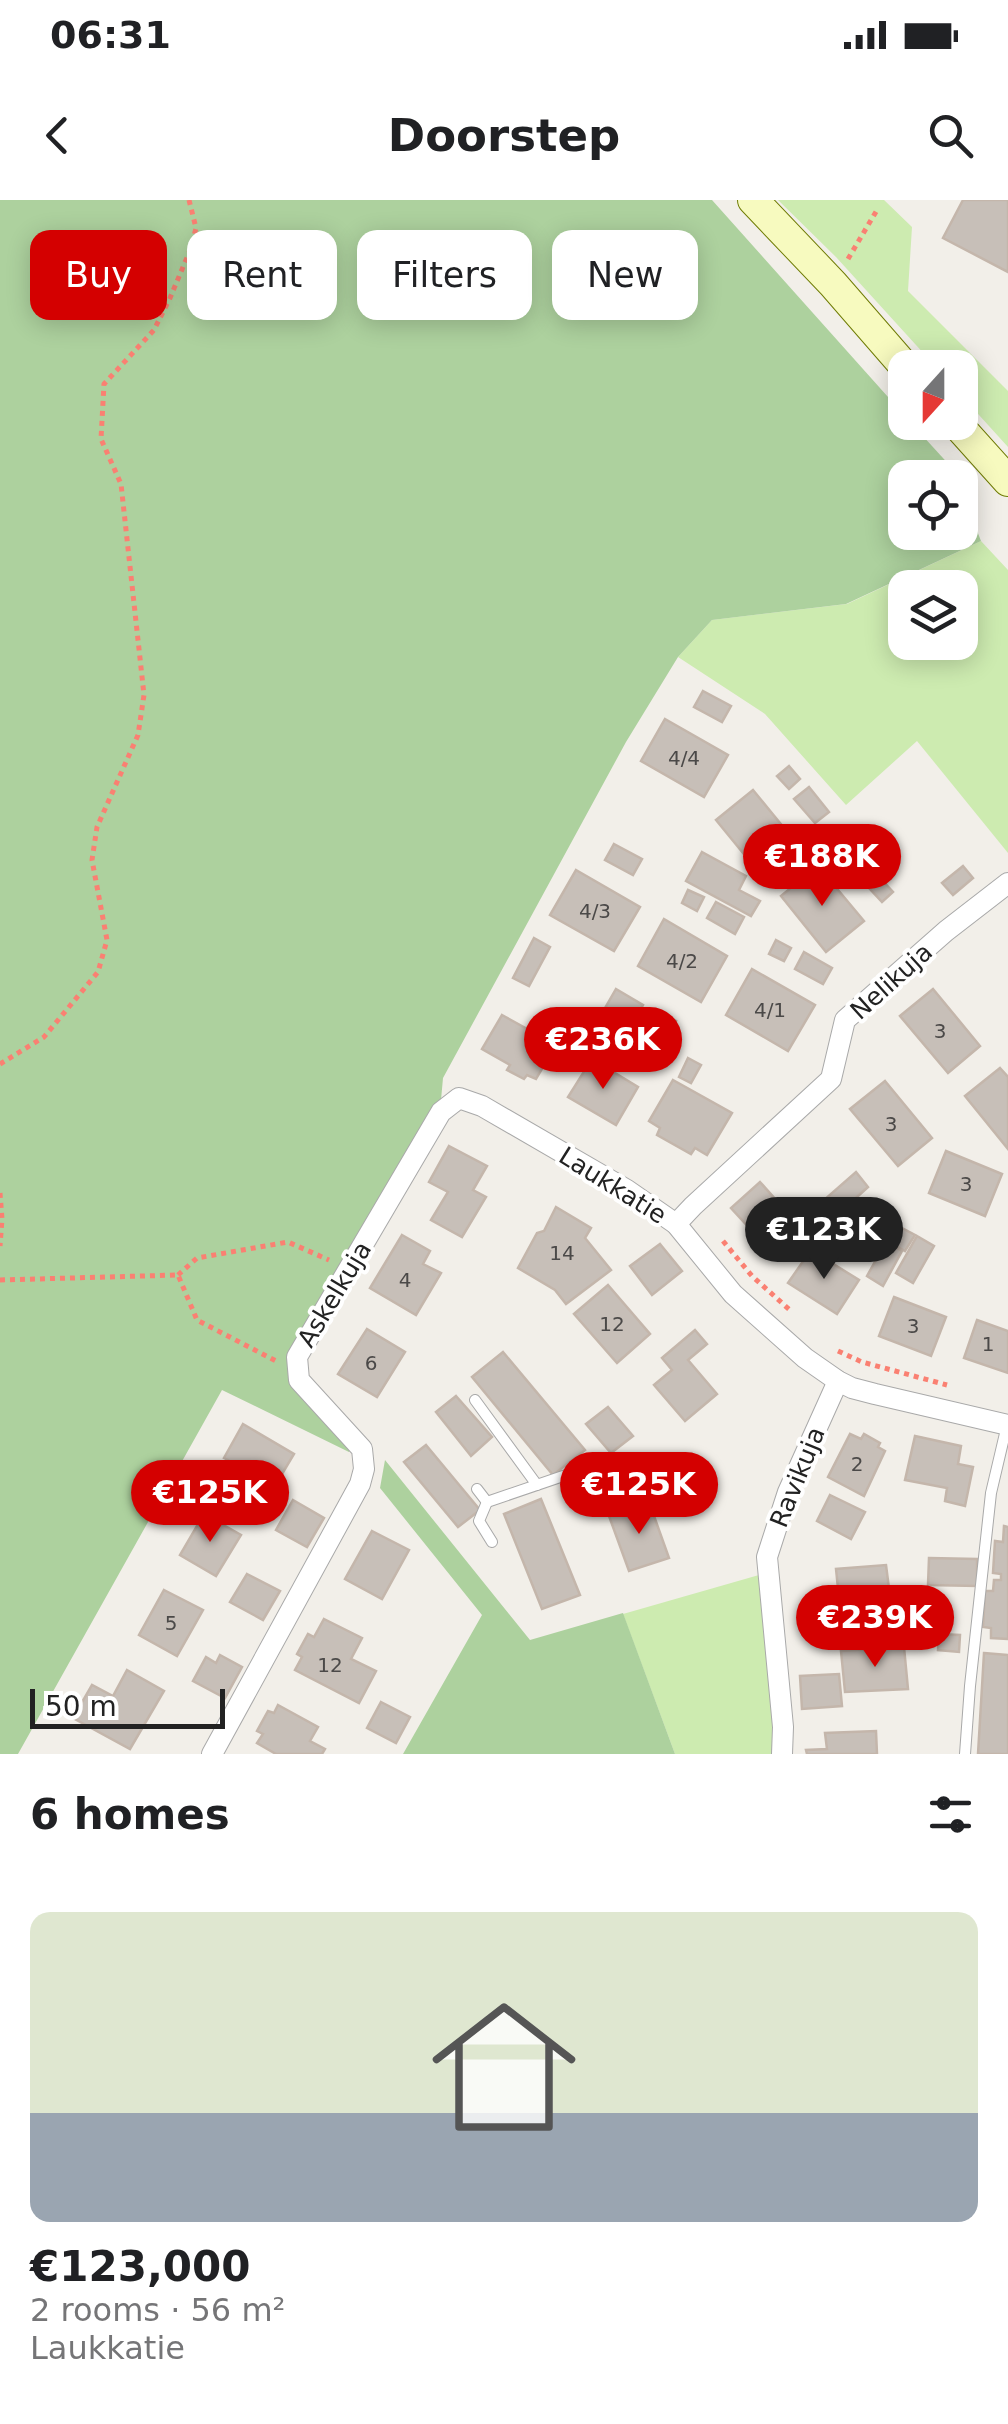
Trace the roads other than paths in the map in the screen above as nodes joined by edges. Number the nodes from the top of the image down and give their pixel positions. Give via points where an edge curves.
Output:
1 (753, 200) edge
2 (890, 350) edge
3 (970, 440) edge
4 (1002, 477) edge
5 (1008, 883) edge
6 (459, 1098) joint
7 (676, 1224) junction
8 (838, 1381) junction
9 (475, 1400) dead end
10 (1008, 1425) edge
11 (538, 1484) junction
12 (478, 1490) dead end
13 (707, 1490) dead end
14 (487, 1502) junction
15 (492, 1542) dead end
16 (212, 1754) edge
17 (782, 1754) edge
18 (965, 1754) edge

1 - 2 main road
3 - 4 main road
5 - 7 street, Nelikuja via 845,1020 831,1079
6 - 7 street, Laukkatie
6 - 16 street, Askelkuja via 441,1112 297,1357 299,1380 362,1449 364,1469
7 - 8 street, Laukkatie via 733,1294
8 - 10 street, Laukkatie
8 - 17 street, Ravikuja via 767,1557
9 - 11 lane
10 - 18 lane via 991,1493
11 - 13 lane via 613,1459
11 - 14 lane
12 - 14 lane
14 - 15 lane via 478,1521

